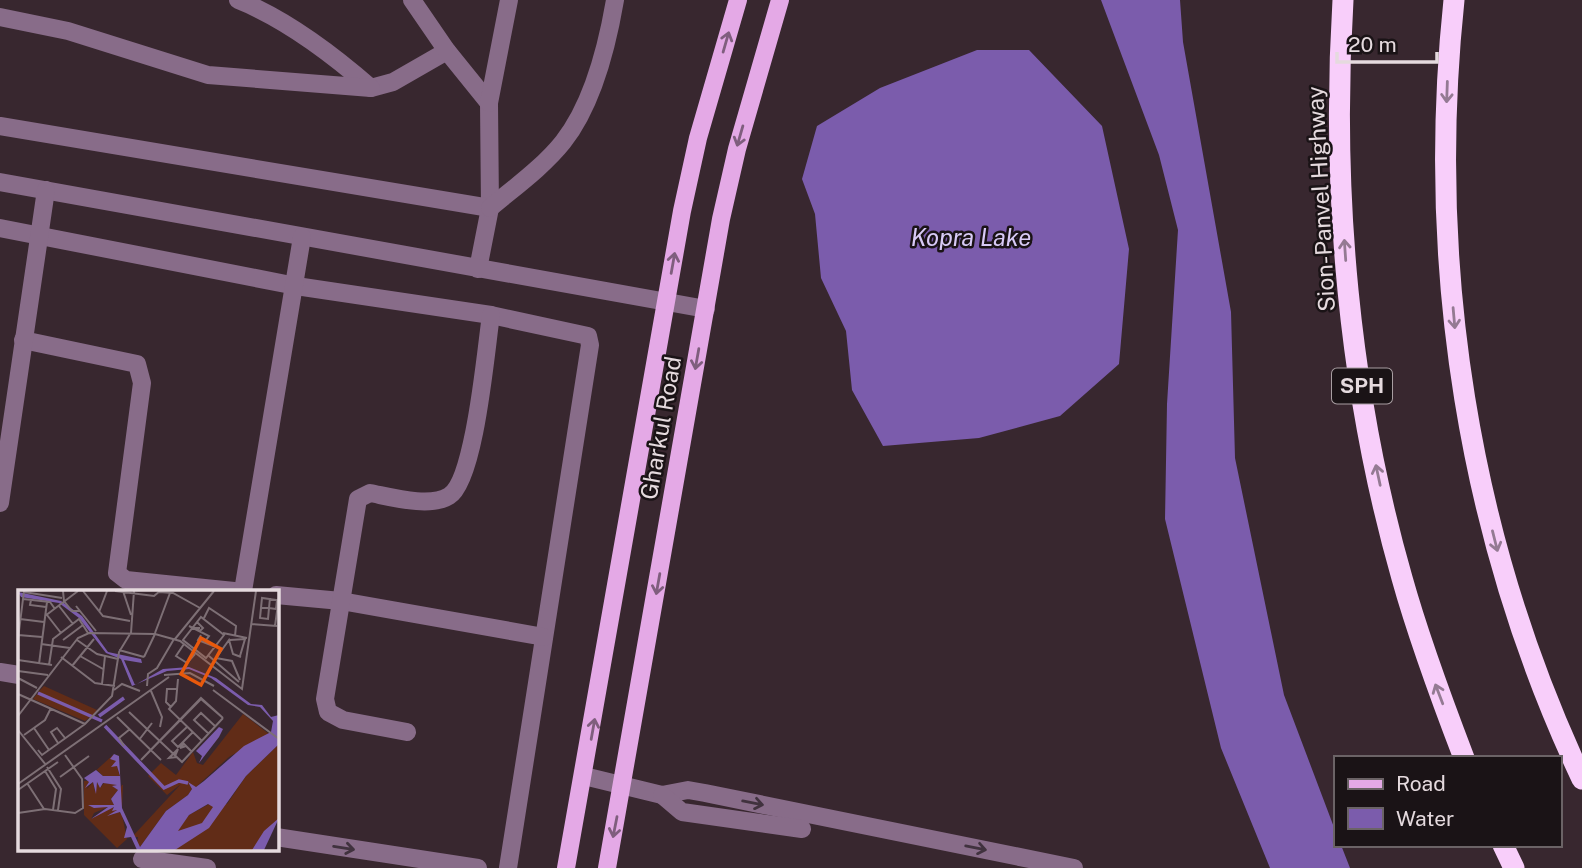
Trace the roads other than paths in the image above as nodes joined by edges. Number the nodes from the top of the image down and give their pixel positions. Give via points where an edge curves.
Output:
1 (238, 0) edge
2 (412, 0) edge
3 (509, 0) edge
4 (615, 0) edge
5 (738, 0) edge
6 (780, 0) edge
7 (1343, 0) edge
8 (1454, 0) edge
9 (0, 17) edge
10 (446, 51) junction
11 (371, 88) junction
12 (489, 103) junction
13 (0, 126) edge
14 (0, 182) edge
15 (46, 190) junction
16 (490, 208) junction
17 (0, 228) edge
18 (39, 234) junction
19 (302, 237) junction
20 (478, 269) junction
21 (296, 286) junction
22 (667, 302) junction
23 (706, 309) junction
24 (491, 315) junction
25 (23, 340) junction
26 (0, 503) edge
27 (224, 590) edge
28 (244, 590) edge
29 (278, 595) edge
30 (341, 601) junction
31 (544, 637) junction
32 (0, 672) edge
33 (18, 675) edge
34 (407, 732) dead end
35 (1463, 756) edge
36 (584, 776) junction
37 (1582, 779) edge
38 (623, 785) junction
39 (705, 793) junction
40 (662, 794) junction
41 (702, 815) junction
42 (802, 829) dead end
43 (278, 837) edge
44 (1504, 847) edge
45 (142, 858) edge
46 (207, 868) edge
47 (478, 868) edge
48 (508, 868) edge
49 (566, 868) edge
50 (607, 868) edge
51 (1074, 868) edge
52 (1514, 868) edge

1 - 11 street via 300,35
2 - 10 street
3 - 12 street
4 - 16 street via 608,41 569,131 537,168
22 -> 5 main road, Gharkul Road via 698,138
6 -> 23 main road, Gharkul Road via 737,149
35 -> 7 highway, Sion-Panvel Highway / SPH via 1401,576 1376,471 1358,363 1345,257 1339,148
8 -> 37 highway via 1445,148 1457,351 1497,550 1528,647
9 - 11 street via 68,31 208,75
10 - 11 street via 393,82
10 - 12 street
12 - 16 street
13 - 16 street
14 - 15 street
15 - 18 street
15 - 19 street
16 - 20 street
17 - 18 street
18 - 21 street
18 - 25 street
19 - 20 street
19 - 21 street
20 - 22 street
21 - 24 street
21 - 28 street
22 - 23 street
36 -> 22 main road, Gharkul Road
23 -> 38 main road, Gharkul Road
24 - 30 street via 471,451 462,482 449,497 417,502 370,493 358,499
24 - 31 street via 575,331 588,336 590,345
25 - 26 street
25 - 27 street via 137,364 142,383 117,573 126,580
29 - 30 street
30 - 31 street
30 - 34 street via 325,699 328,712 343,720
31 - 48 street
32 - 33 street
36 - 38 street
36 - 49 main road, Gharkul Road
38 - 40 street
38 -> 50 main road, Gharkul Road
39 - 40 street
39 - 41 street
39 -> 51 street
40 - 41 street via 682,812
41 - 42 street
43 -> 47 street
44 - 52 highway
45 - 46 street

